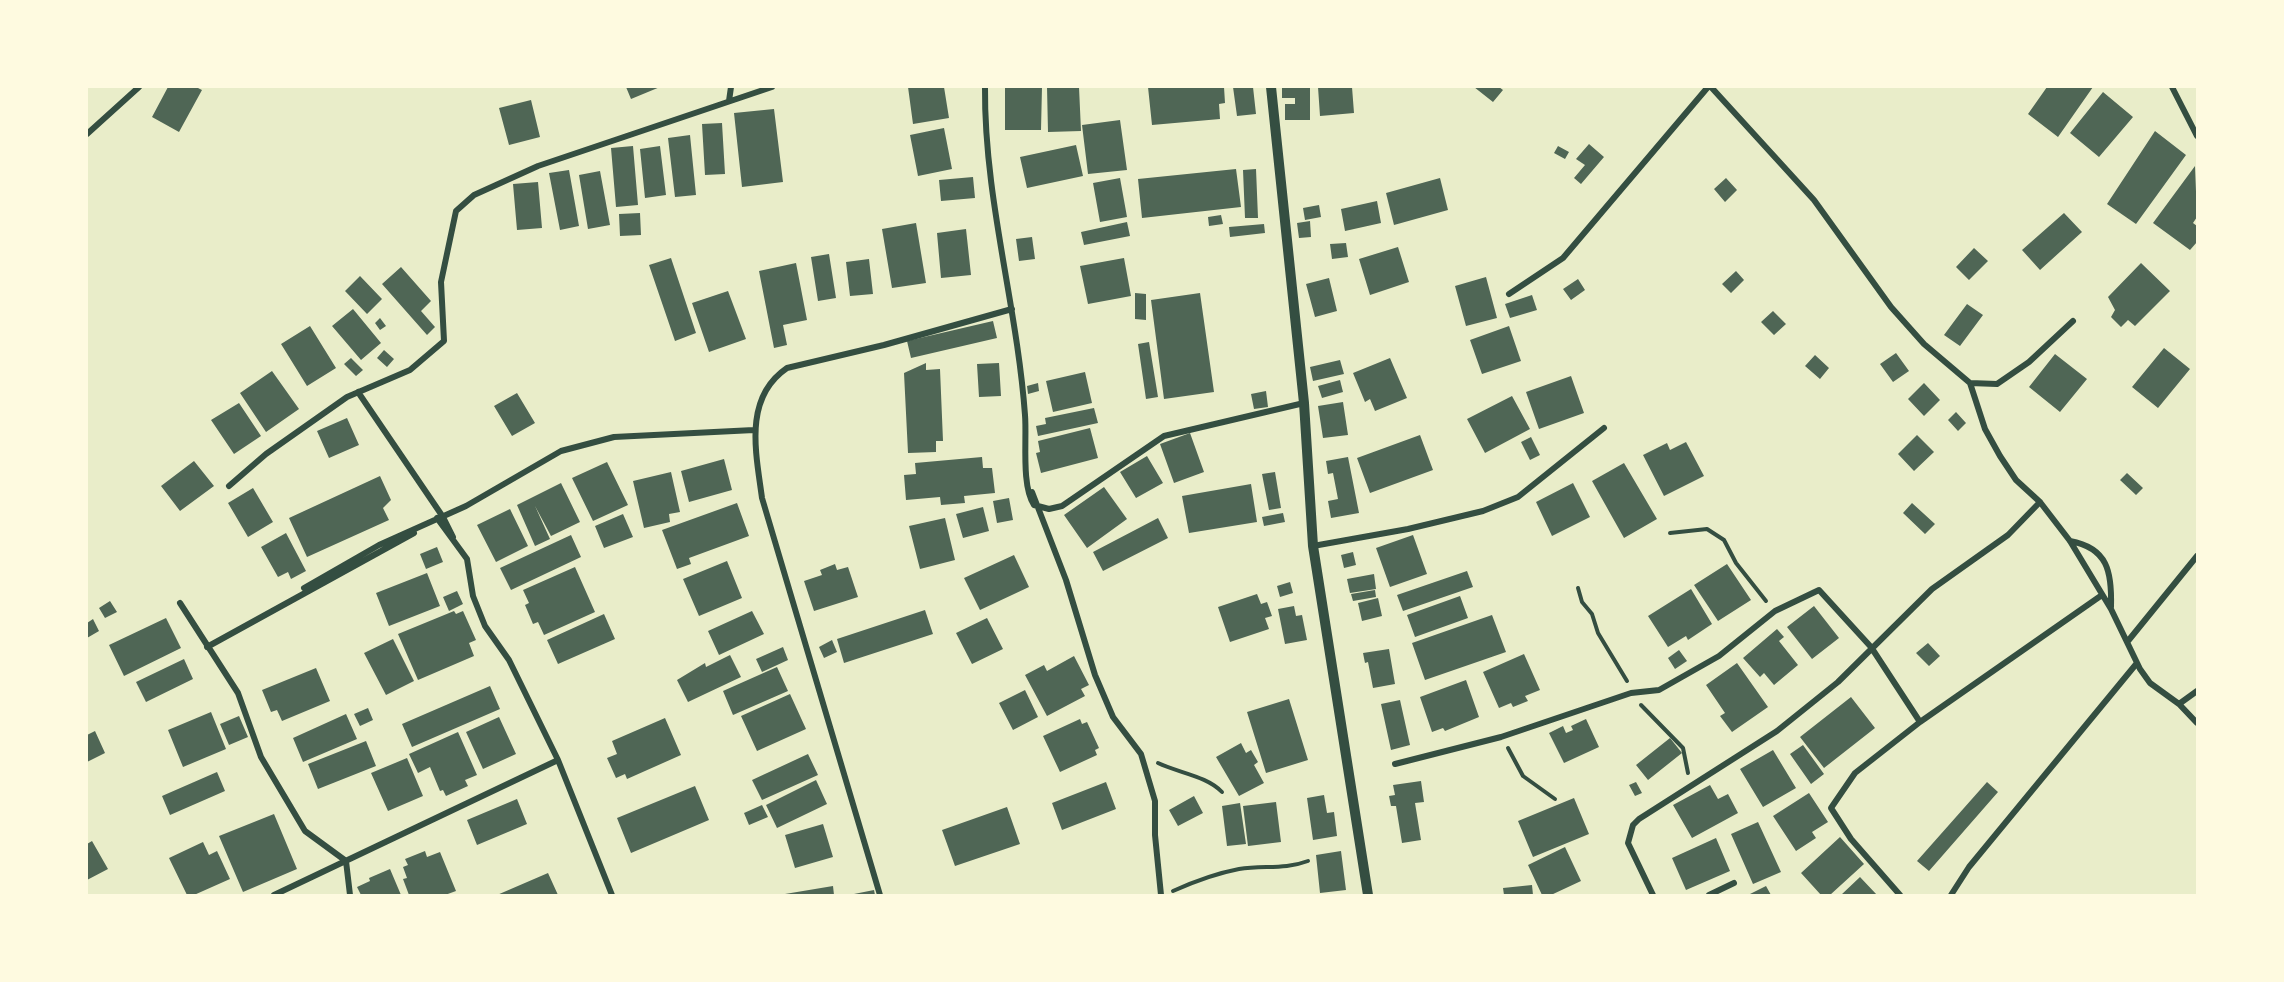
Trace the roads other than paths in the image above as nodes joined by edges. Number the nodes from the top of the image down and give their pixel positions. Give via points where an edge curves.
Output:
1 (139, 87) edge
2 (731, 87) edge
3 (772, 87) edge
4 (985, 87) edge
5 (1271, 87) edge
6 (1710, 87) edge
7 (2172, 87) edge
8 (729, 101) junction
9 (87, 134) edge
10 (2197, 136) edge
11 (1509, 294) dead end
12 (1012, 309) junction
13 (2073, 321) dead end
14 (1970, 383) junction
15 (358, 392) junction
16 (1304, 403) junction
17 (1604, 428) dead end
18 (754, 430) junction
19 (229, 486) dead end
20 (1032, 492) dead end
21 (2040, 502) junction
22 (440, 518) junction
23 (2070, 541) junction
24 (1313, 546) junction
25 (2197, 556) edge
26 (304, 588) dead end
27 (2102, 595) junction
28 (180, 603) dead end
29 (2110, 609) junction
30 (2128, 640) junction
31 (207, 647) junction
32 (1871, 647) junction
33 (2138, 663) junction
34 (2197, 691) edge
35 (2179, 704) junction
36 (1920, 722) junction
37 (2197, 723) edge
38 (558, 760) junction
39 (1395, 764) dead end
40 (346, 861) junction
41 (1734, 883) dead end
42 (274, 895) edge
43 (350, 895) edge
44 (612, 895) edge
45 (880, 895) edge
46 (1161, 895) edge
47 (1368, 895) edge
48 (1653, 895) edge
49 (1709, 895) edge
50 (1900, 895) edge
51 (1951, 895) edge

1 - 9 street
2 - 8 street
3 - 8 street
4 - 12 street via 988,161
5 - 16 street
6 - 11 street via 1563,258
6 - 14 street via 1814,200 1924,344
7 - 10 street
8 - 15 street via 538,166 474,195 456,211 441,282 444,341 410,370
12 - 16 street via 1025,414 1028,493 1034,505 1042,509 1062,506 1164,436
12 - 18 street via 787,368 774,377 764,392
13 - 14 street via 2029,362 1997,384
14 - 21 street via 1985,429 2000,456 2016,480
15 - 19 street via 266,454
15 - 22 street
16 - 24 street
17 - 24 street via 1518,497 1483,511 1408,529
18 - 22 street via 614,437 561,451
18 - 45 street via 762,498
20 - 46 street via 1066,580 1095,675 1113,717 1141,754 1155,801
21 - 23 street
21 - 32 street via 2008,535 1932,589
22 - 26 street via 379,545
22 - 31 street
22 - 38 street via 467,559 473,596 486,626 509,660
23 - 27 street
23 - 29 street via 2087,544 2106,564
24 - 47 street
25 - 30 street
27 - 29 street
27 - 36 street
28 - 31 street
29 - 30 street
30 - 33 street
31 - 40 street via 238,693 261,757 305,831
32 - 36 street
32 - 39 street via 1819,590 1775,611 1719,656 1659,690 1631,693 1501,738
32 - 48 street via 1838,682 1778,731 1653,807 1633,825 1628,843
33 - 35 street via 2150,683
33 - 51 street via 1969,867
34 - 35 street
35 - 37 street
36 - 50 street via 1855,773 1831,808 1851,839
38 - 40 street
38 - 44 street
40 - 42 street
40 - 43 street
41 - 49 street

